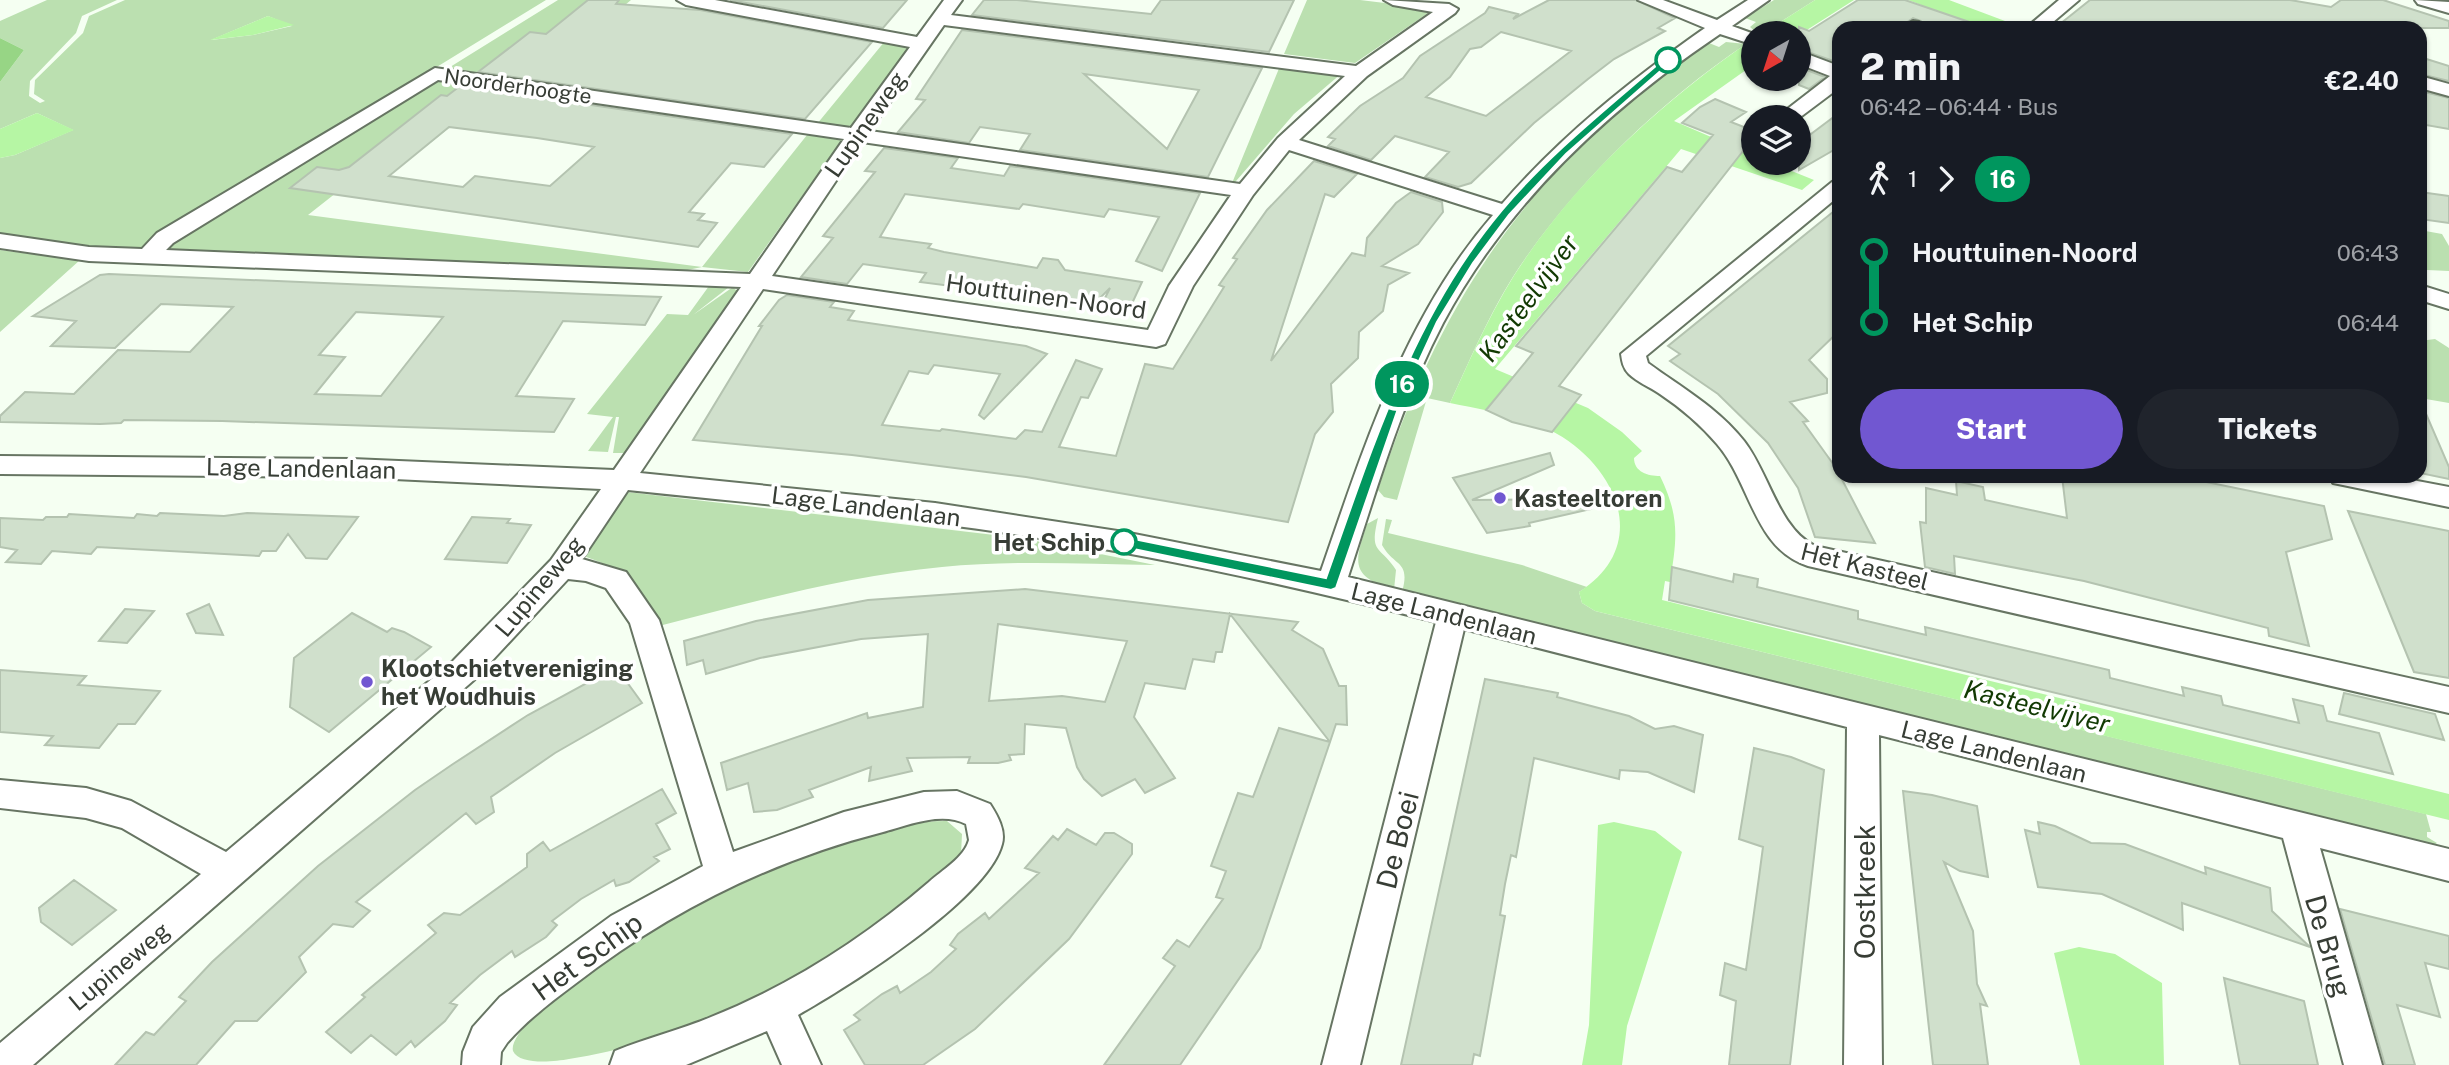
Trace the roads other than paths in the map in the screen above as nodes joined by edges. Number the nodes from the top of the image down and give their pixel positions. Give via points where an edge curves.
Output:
1 (686, 0) edge
2 (953, 0) edge
3 (1393, 0) edge
4 (1647, 0) edge
5 (1760, 0) edge
6 (2070, 0) edge
7 (2424, 0) edge
8 (2449, 8) edge
9 (940, 19) junction
10 (2044, 21) edge
11 (1736, 34) edge
12 (921, 43) junction
13 (1811, 62) edge
14 (1832, 70) edge
15 (1360, 72) junction
16 (1832, 84) edge
17 (2427, 84) edge
18 (2449, 90) edge
19 (1803, 105) edge
20 (856, 136) junction
21 (1285, 142) junction
22 (1245, 191) junction
23 (1832, 192) edge
24 (1506, 212) junction
25 (0, 241) edge
26 (148, 256) junction
27 (756, 281) junction
28 (2427, 294) edge
29 (2449, 302) edge
30 (0, 465) edge
31 (620, 480) junction
32 (2378, 483) edge
33 (2449, 497) edge
34 (561, 568) junction
35 (1331, 584) junction
36 (1453, 615) junction
37 (2449, 700) edge
38 (1863, 718) junction
39 (0, 794) edge
40 (2297, 827) junction
41 (2449, 865) edge
42 (229, 872) junction
43 (722, 873) junction
44 (775, 1006) junction
45 (4, 1065) edge
46 (481, 1065) edge
47 (629, 1065) edge
48 (802, 1065) edge
49 (1341, 1065) edge
50 (1863, 1065) edge
51 (2363, 1065) edge

1 - 12 street
2 - 9 street, Lupineweg
3 - 15 street, Houttuinen-Noord via 1449,9
4 - 11 street
5 - 11 street
6 - 10 street
7 - 8 street
9 - 12 street, Lupineweg
9 - 15 street
11 - 24 street via 1670,59 1609,109
12 - 20 street, Lupineweg
13 - 14 street
15 - 21 street, Houttuinen-Noord
16 - 19 street
17 - 18 street
20 - 22 street
20 - 26 street, Noorderhoogte via 435,74 165,238
20 - 27 street, Lupineweg
21 - 22 street, Houttuinen-Noord
21 - 24 street
22 - 27 street, Houttuinen-Noord via 1181,286 1156,339
23 - 37 street, Het Kasteel via 1633,355 1636,367 1698,410 1732,445 1759,486 1776,532 1789,546 1808,555
24 - 35 street via 1451,289 1405,378
25 - 26 street via 89,254
26 - 27 street
27 - 31 street, Lupineweg
28 - 29 street
30 - 31 street, Lage Landenlaan via 338,468
31 - 34 street, Lupineweg
31 - 35 street, Lage Landenlaan via 988,521 1196,555
32 - 33 street
34 - 42 street, Lupineweg via 464,670
34 - 43 street via 587,570 616,580 644,620
35 - 36 street, Lage Landenlaan
36 - 38 street, Lage Landenlaan
36 - 49 street, De Boei
38 - 40 street, Lage Landenlaan
38 - 50 street, Oostkreek
39 - 42 street via 86,803 131,816
40 - 41 street, Lage Landenlaan
40 - 51 street, De Brug
42 - 45 street, Lupineweg
43 - 44 street, Het Schip via 816,835 942,804 969,808 984,823 980,854 927,907 848,965
43 - 46 street, Het Schip via 628,924 555,976 492,1031 480,1054
44 - 47 street, Het Schip via 681,1049
44 - 48 street

